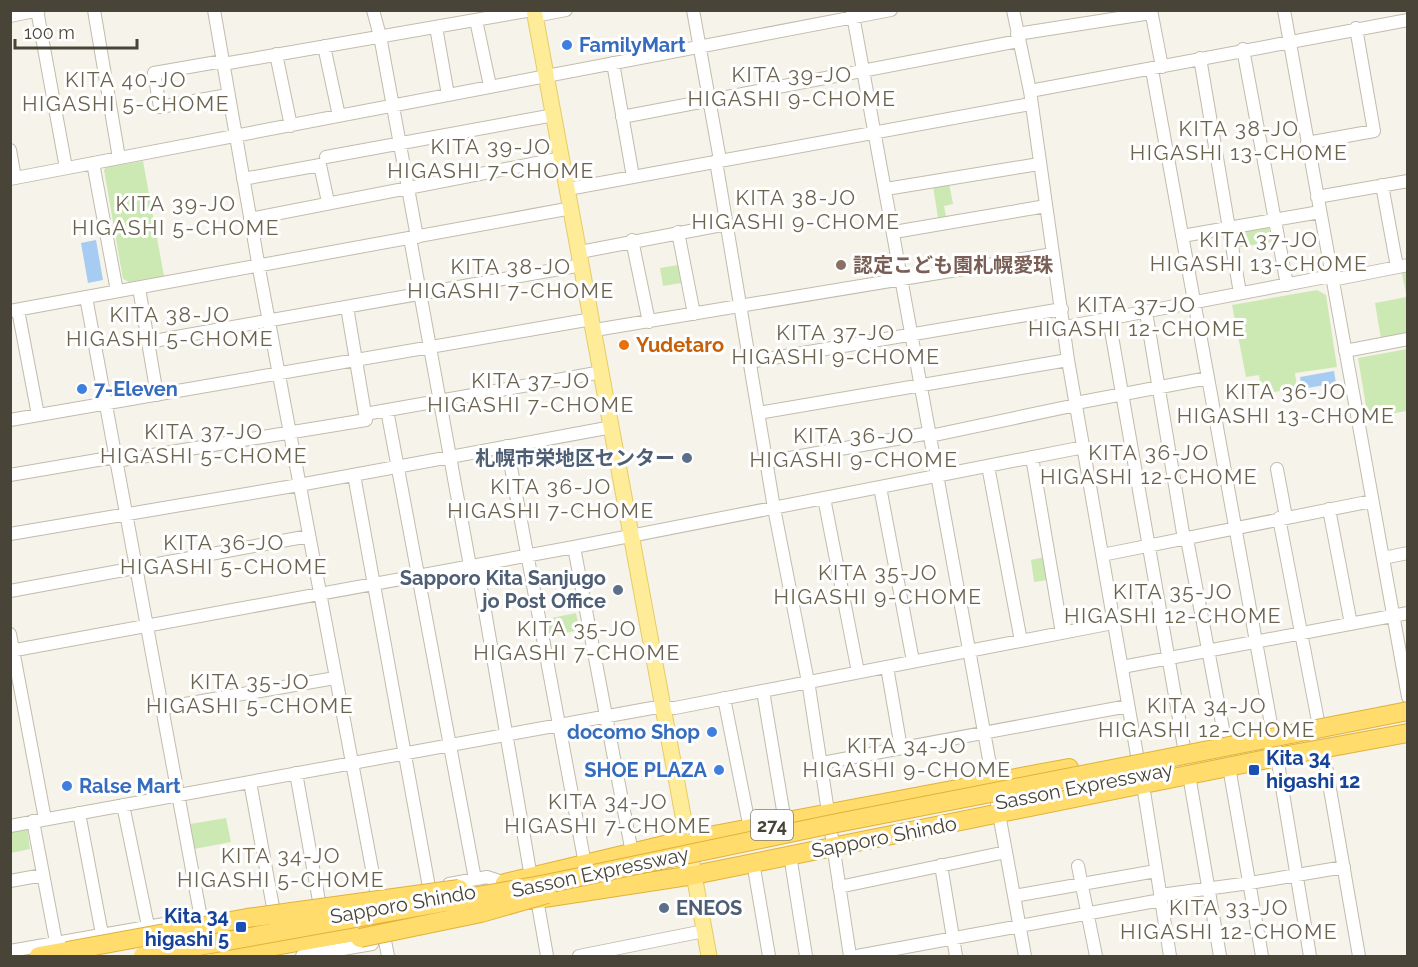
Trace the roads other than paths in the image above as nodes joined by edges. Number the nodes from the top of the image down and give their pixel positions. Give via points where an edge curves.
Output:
1 (94, 10) edge
2 (214, 10) edge
3 (373, 10) edge
4 (566, 10) edge
5 (693, 10) edge
6 (891, 10) edge
7 (1013, 10) edge
8 (1284, 10) edge
9 (1382, 10) edge
10 (38, 11) edge
11 (534, 12) edge
12 (1151, 12) edge
13 (853, 14) edge
14 (10, 16) edge
15 (476, 20) junction
16 (1407, 20) edge
17 (1384, 24) junction
18 (436, 27) junction
19 (1356, 28) junction
20 (380, 36) junction
21 (1018, 38) junction
22 (1289, 40) junction
23 (324, 46) junction
24 (699, 47) junction
25 (1243, 50) junction
26 (276, 54) junction
27 (1200, 58) junction
28 (223, 63) junction
29 (613, 63) junction
30 (1157, 68) junction
31 (863, 71) junction
32 (546, 76) junction
33 (490, 87) junction
34 (228, 95) junction
35 (448, 95) junction
36 (1030, 97) junction
37 (709, 101) junction
38 (393, 106) junction
39 (554, 114) junction
40 (339, 116) junction
41 (622, 117) junction
42 (291, 126) junction
43 (875, 131) junction
44 (235, 137) junction
45 (1307, 143) junction
46 (400, 144) junction
47 (10, 150) edge
48 (327, 157) dead end
49 (119, 158) junction
50 (562, 158) junction
51 (718, 161) junction
52 (93, 163) junction
53 (1039, 164) junction
54 (66, 168) junction
55 (633, 177) junction
56 (13, 178) edge
57 (243, 179) junction
58 (1407, 181) edge
59 (1382, 185) junction
60 (408, 188) junction
61 (568, 189) junction
62 (886, 189) junction
63 (1317, 197) junction
64 (328, 202) junction
65 (1046, 206) junction
66 (572, 208) junction
67 (1320, 212) junction
68 (250, 219) junction
69 (1274, 219) junction
70 (727, 224) junction
71 (1229, 228) junction
72 (678, 232) junction
73 (894, 232) junction
74 (1182, 236) junction
75 (413, 237) junction
76 (632, 240) junction
77 (1053, 254) junction
78 (581, 258) junction
79 (259, 266) junction
80 (1402, 266) edge
81 (1332, 278) junction
82 (902, 279) junction
83 (1287, 285) junction
84 (139, 288) junction
85 (117, 291) junction
86 (1240, 293) junction
87 (419, 294) junction
88 (86, 297) junction
89 (1194, 303) junction
90 (740, 306) junction
91 (347, 307) junction
92 (1062, 309) junction
93 (14, 310) edge
94 (1146, 312) junction
95 (694, 314) junction
96 (1109, 319) junction
97 (269, 320) junction
98 (649, 322) junction
99 (594, 325) junction
100 (1065, 327) junction
101 (912, 334) junction
102 (1407, 339) edge
103 (148, 342) junction
104 (430, 348) junction
105 (1345, 351) junction
106 (356, 360) junction
107 (1068, 360) junction
108 (749, 362) junction
109 (602, 372) junction
110 (279, 374) junction
111 (1208, 378) junction
112 (921, 385) junction
113 (1158, 387) junction
114 (1122, 394) junction
115 (157, 395) junction
116 (439, 401) junction
117 (105, 404) junction
118 (1076, 404) junction
119 (387, 410) junction
120 (758, 413) junction
121 (365, 414) junction
122 (38, 415) junction
123 (10, 420) edge
124 (612, 427) junction
125 (289, 433) junction
126 (929, 433) junction
127 (507, 446) junction
128 (1084, 447) junction
129 (451, 456) junction
130 (1032, 457) junction
131 (116, 459) junction
132 (767, 462) junction
133 (988, 466) junction
134 (398, 467) junction
135 (1277, 469) dead end
136 (10, 475) edge
137 (354, 475) junction
138 (936, 476) junction
139 (299, 485) junction
140 (880, 487) junction
141 (824, 498) junction
142 (1372, 501) junction
143 (774, 508) junction
144 (1329, 509) junction
145 (126, 514) junction
146 (1283, 517) junction
147 (1235, 527) junction
148 (10, 534) edge
149 (632, 535) junction
150 (309, 536) junction
151 (1186, 539) junction
152 (1149, 546) junction
153 (574, 547) junction
154 (1407, 553) edge
155 (527, 555) junction
156 (1102, 555) junction
157 (1383, 558) junction
158 (473, 565) junction
159 (136, 568) junction
160 (418, 576) junction
161 (374, 584) junction
162 (10, 591) edge
163 (320, 595) junction
164 (1407, 613) edge
165 (1394, 616) junction
166 (1113, 623) junction
167 (1351, 624) junction
168 (147, 627) junction
169 (1062, 633) junction
170 (1301, 633) junction
171 (10, 634) edge
172 (1021, 640) junction
173 (1256, 642) junction
174 (1208, 650) junction
175 (12, 651) edge
176 (969, 651) junction
177 (1168, 658) junction
178 (914, 662) junction
179 (886, 667) junction
180 (1122, 667) junction
181 (858, 672) junction
182 (335, 678) junction
183 (808, 682) junction
184 (763, 691) junction
185 (1407, 697) edge
186 (724, 698) junction
187 (1407, 704) edge
188 (1128, 706) junction
189 (162, 708) junction
190 (663, 708) junction
191 (1407, 711) edge
192 (605, 716) junction
193 (1318, 721) junction
194 (1407, 722) edge
195 (559, 724) junction
196 (1272, 730) junction
197 (984, 732) junction
198 (1407, 733) edge
199 (506, 735) junction
200 (1225, 739) junction
201 (450, 745) junction
202 (1185, 747) junction
203 (902, 748) junction
204 (1323, 749) junction
205 (404, 753) junction
206 (1137, 755) junction
207 (1277, 757) junction
208 (352, 763) junction
209 (822, 763) junction
210 (1229, 767) junction
211 (296, 773) junction
212 (1189, 775) junction
213 (250, 782) junction
214 (994, 783) junction
215 (1143, 785) junction
216 (178, 795) junction
217 (123, 805) junction
218 (79, 813) junction
219 (830, 814) junction
220 (999, 815) junction
221 (39, 820) junction
222 (785, 822) junction
223 (10, 826) edge
224 (750, 829) junction
225 (687, 840) junction
226 (833, 847) junction
227 (1006, 852) junction
228 (632, 853) junction
229 (790, 855) junction
230 (753, 862) junction
231 (585, 864) junction
232 (940, 865) junction
233 (1078, 866) dead end
234 (1344, 867) junction
235 (1156, 871) junction
236 (43, 875) junction
237 (694, 875) junction
238 (1297, 875) junction
239 (475, 879) junction
240 (10, 881) edge
241 (595, 881) junction
242 (1250, 883) junction
243 (505, 884) junction
244 (1082, 884) junction
245 (429, 887) junction
246 (538, 887) junction
247 (839, 887) junction
248 (1208, 887) junction
249 (1014, 896) junction
250 (1161, 897) junction
251 (319, 902) junction
252 (378, 902) junction
253 (273, 907) junction
254 (349, 913) junction
255 (1089, 914) junction
256 (202, 917) junction
257 (148, 926) junction
258 (1019, 926) junction
259 (704, 931) junction
260 (102, 934) junction
261 (384, 934) junction
262 (207, 938) junction
263 (953, 938) junction
264 (61, 946) junction
265 (10, 951) edge
266 (897, 952) edge
267 (325, 954) edge
268 (231, 956) edge
269 (39, 957) edge
270 (141, 957) edge
271 (195, 957) edge
272 (208, 957) edge
273 (269, 957) edge
274 (302, 957) edge
275 (388, 957) edge
276 (547, 957) edge
277 (579, 957) edge
278 (709, 957) edge
279 (769, 957) edge
280 (806, 957) edge
281 (850, 957) edge
282 (857, 957) edge
283 (956, 957) edge
284 (1025, 957) edge
285 (1096, 957) edge
286 (1170, 957) edge
287 (1220, 957) edge
288 (1262, 957) edge
289 (1310, 957) edge
290 (1359, 957) edge

1 - 49 street
2 - 28 street
3 - 20 street
4 - 11 street
5 - 24 street
6 - 13 street
7 - 21 street
8 - 22 street
9 - 17 street
10 - 14 street
10 - 54 street
11 - 15 street
11 - 32 main road
12 - 21 street
12 - 30 street
13 - 24 street
13 - 31 street
15 - 18 street
15 - 33 street
16 - 17 street
17 - 19 street
18 - 20 street
18 - 35 street
19 - 22 street
19 - 45 street via 1374,131
20 - 23 street
20 - 38 street
21 - 31 street
21 - 36 street
22 - 25 street
22 - 45 street
23 - 26 street
23 - 40 street
24 - 29 street
24 - 37 street
25 - 27 street
25 - 69 street
26 - 28 street
26 - 42 street
27 - 30 street
27 - 71 street
28 - 34 street
28 - 34 street via 154,73 160,107
29 - 32 street
29 - 41 street
30 - 36 street
30 - 74 street
31 - 37 street
31 - 43 street
32 - 33 street
32 - 39 main road
33 - 35 street
34 - 44 street
35 - 38 street
36 - 43 street
36 - 53 street
37 - 41 street
37 - 51 street
38 - 40 street
38 - 46 street
39 - 46 street
39 - 50 main road
40 - 42 street
41 - 55 street
42 - 44 street
43 - 51 street
43 - 62 street
44 - 49 street
44 - 57 street
45 - 63 street
46 - 48 street
46 - 60 street
47 - 56 street
49 - 52 street
50 - 60 street
50 - 61 main road
51 - 55 street
51 - 70 street
52 - 54 street
52 - 85 street
53 - 62 street
53 - 65 street
54 - 56 street
55 - 61 street
57 - 64 street via 320,165
57 - 68 street
58 - 59 street
59 - 63 street
59 - 80 street
60 - 64 street
60 - 75 street
61 - 66 main road
62 - 73 street
63 - 67 street
64 - 68 street
65 - 73 street
65 - 77 street
66 - 75 street
66 - 78 main road
67 - 69 street
67 - 81 street
68 - 79 street
69 - 71 street
69 - 83 street
70 - 72 street
70 - 90 street
71 - 74 street
71 - 86 street
72 - 76 street
72 - 95 street
73 - 82 street
74 - 89 street
75 - 79 street
75 - 87 street
76 - 78 street
76 - 98 street
77 - 82 street
77 - 92 street
78 - 87 street
78 - 99 main road
79 - 84 street
79 - 97 street
80 - 81 street
81 - 83 street
81 - 105 street
82 - 90 street
82 - 101 street
83 - 86 street
84 - 85 street
84 - 103 street
85 - 88 street
86 - 89 street
87 - 91 street
87 - 104 street
88 - 93 street
88 - 117 street
89 - 94 street
89 - 111 street
90 - 95 street
90 - 108 street
91 - 97 street
91 - 106 street
92 - 100 street
92 - 101 street
93 - 122 street
94 - 96 street
94 - 113 street
95 - 98 street
96 - 100 street
96 - 114 street
97 - 103 street
97 - 110 street
98 - 99 street
99 - 104 street
99 - 109 main road
100 - 107 street
101 - 108 street
101 - 112 street
102 - 105 street
103 - 115 street
104 - 106 street
104 - 116 street
105 - 142 street
106 - 110 street
106 - 121 street
107 - 112 street
107 - 118 street
108 - 120 street
109 - 116 street
109 - 124 main road
110 - 115 street
110 - 125 street
111 - 113 street
111 - 147 street
112 - 120 street
112 - 126 street
113 - 114 street
113 - 151 street
114 - 118 street
114 - 152 street
115 - 117 street
116 - 119 street
116 - 129 street
117 - 122 street
117 - 131 street
118 - 126 street
118 - 128 street
119 - 121 street
119 - 134 street
120 - 132 street
121 - 125 street via 366,420
122 - 123 street
124 - 127 street
124 - 149 main road
125 - 131 street
125 - 139 street
126 - 132 street
126 - 138 street
127 - 129 street
127 - 155 street
128 - 130 street
128 - 156 street
129 - 134 street
129 - 158 street
130 - 133 street
130 - 169 street
131 - 136 street
131 - 145 street
132 - 143 street
133 - 138 street
133 - 172 street
134 - 137 street
134 - 160 street
135 - 146 street
137 - 139 street
137 - 161 street
138 - 140 street
138 - 176 street
139 - 145 street
139 - 150 street
140 - 141 street
140 - 178 street
141 - 143 street
141 - 181 street
142 - 144 street
142 - 157 street
143 - 149 street
143 - 183 street
144 - 146 street
144 - 167 street
145 - 148 street
145 - 159 street
146 - 147 street
146 - 170 street
147 - 151 street
147 - 173 street
149 - 153 street
149 - 190 main road
150 - 159 street
150 - 163 street
151 - 152 street
151 - 174 street
152 - 156 street
152 - 177 street
153 - 155 street
153 - 192 street
154 - 157 street
155 - 158 street
155 - 195 street
156 - 166 street
157 - 165 street
158 - 160 street
158 - 199 street
159 - 162 street
159 - 168 street
160 - 161 street
160 - 201 street
161 - 163 street
161 - 205 street
163 - 168 street
163 - 182 street
164 - 165 street
165 - 167 street
165 - 185 street
166 - 169 street
166 - 180 street
167 - 170 street
168 - 175 street
168 - 189 street
169 - 172 street
170 - 173 street
170 - 193 street
171 - 175 street
172 - 176 street
173 - 174 street
173 - 196 street
174 - 177 street
174 - 200 street
175 - 221 street
176 - 178 street
176 - 197 street
177 - 180 street
177 - 202 street
178 - 179 street
179 - 181 street
179 - 203 street
180 - 188 street
181 - 183 street
182 - 189 street
182 - 208 street
183 - 184 street
183 - 209 street
184 - 186 street
184 - 222 street
186 - 190 street
186 - 224 street
187 - 193 highway, Sapporo Shindo / 274
188 - 197 street
188 - 206 street
189 - 216 street
190 - 192 street
190 - 225 main road
191 - 246 highway, Sasson Expressway, bridge via 832,824
192 - 195 street
192 - 228 street
193 - 196 highway, Sapporo Shindo / 274
194 - 241 highway, Sasson Expressway
195 - 199 street
195 - 231 street
196 - 200 highway, Sapporo Shindo / 274
196 - 207 street
197 - 203 street
197 - 214 street
198 - 204 highway, Sapporo Shindo / 274
199 - 201 street
199 - 246 street
200 - 202 highway, Sapporo Shindo / 274
201 - 205 street
201 - 239 street
202 - 206 highway, Sapporo Shindo / 274
203 - 209 street
204 - 207 highway, Sapporo Shindo / 274
204 - 234 street
205 - 208 street
205 - 245 street
206 - 214 highway, Sapporo Shindo / 274
207 - 210 highway, Sapporo Shindo / 274
207 - 238 street
208 - 211 street
208 - 252 street
209 - 219 street
210 - 212 highway, Sapporo Shindo / 274
210 - 242 street
211 - 213 street
211 - 251 street
212 - 215 highway, Sapporo Shindo / 274
212 - 248 street
213 - 216 street
213 - 253 street
214 - 219 highway, Sapporo Shindo / 274
214 - 220 street
215 - 220 highway, Sapporo Shindo / 274
215 - 235 street
216 - 217 street
216 - 256 street
217 - 218 street
217 - 257 street
218 - 221 street
218 - 260 street
219 - 222 highway, Sapporo Shindo / 274
219 - 226 street
220 - 226 highway, Sapporo Shindo / 274
220 - 227 street
221 - 223 street
221 - 236 street
222 - 224 highway, Sapporo Shindo / 274
224 - 225 highway, Sapporo Shindo / 274
225 - 228 highway, Sapporo Shindo / 274
225 - 237 main road
226 - 229 highway, Sapporo Shindo / 274
226 - 247 street
227 - 232 street
227 - 249 street
228 - 231 highway, Sapporo Shindo / 274
229 - 230 highway, Sapporo Shindo / 274
229 - 280 street
230 - 237 highway, Sapporo Shindo / 274
230 - 279 street
231 - 246 highway, Sapporo Shindo / 274
232 - 247 street
232 - 263 street
233 - 244 street
234 - 238 street
234 - 290 street
235 - 244 street
235 - 250 street
236 - 240 street
236 - 264 street
237 - 246 highway, Sapporo Shindo / 274
237 - 259 main road
238 - 242 street
238 - 289 street
239 - 243 street via 487,877
239 - 245 street
241 - 271 highway, Sasson Expressway, bridge
241 - 273 highway, bridge via 481,913
242 - 248 street
242 - 288 street
243 - 246 highway, Sapporo Shindo / 274
243 - 252 highway, Sapporo Shindo / 274 via 443,898
244 - 249 street
244 - 255 street
245 - 252 street
246 - 261 highway, Sapporo Shindo / 274
246 - 264 highway, bridge via 456,889
246 - 270 highway, Sasson Expressway, bridge
246 - 276 street
247 - 281 street
248 - 250 street
248 - 287 street
249 - 258 street
250 - 255 street
250 - 286 street
251 - 253 street
251 - 254 street
252 - 254 highway, Sapporo Shindo / 274
252 - 261 street
253 - 256 street
254 - 262 highway, Sapporo Shindo / 274
255 - 258 street
255 - 285 street
256 - 257 street
256 - 262 street
257 - 260 street
258 - 263 street
258 - 284 street
259 - 277 street
259 - 278 main road
260 - 264 street
261 - 267 street
261 - 268 highway, Sapporo Shindo / 274
261 - 275 street
262 - 270 highway, Sapporo Shindo / 274
262 - 272 street
263 - 266 street
263 - 283 street
264 - 265 street
264 - 269 highway
266 - 282 street
267 - 274 street

